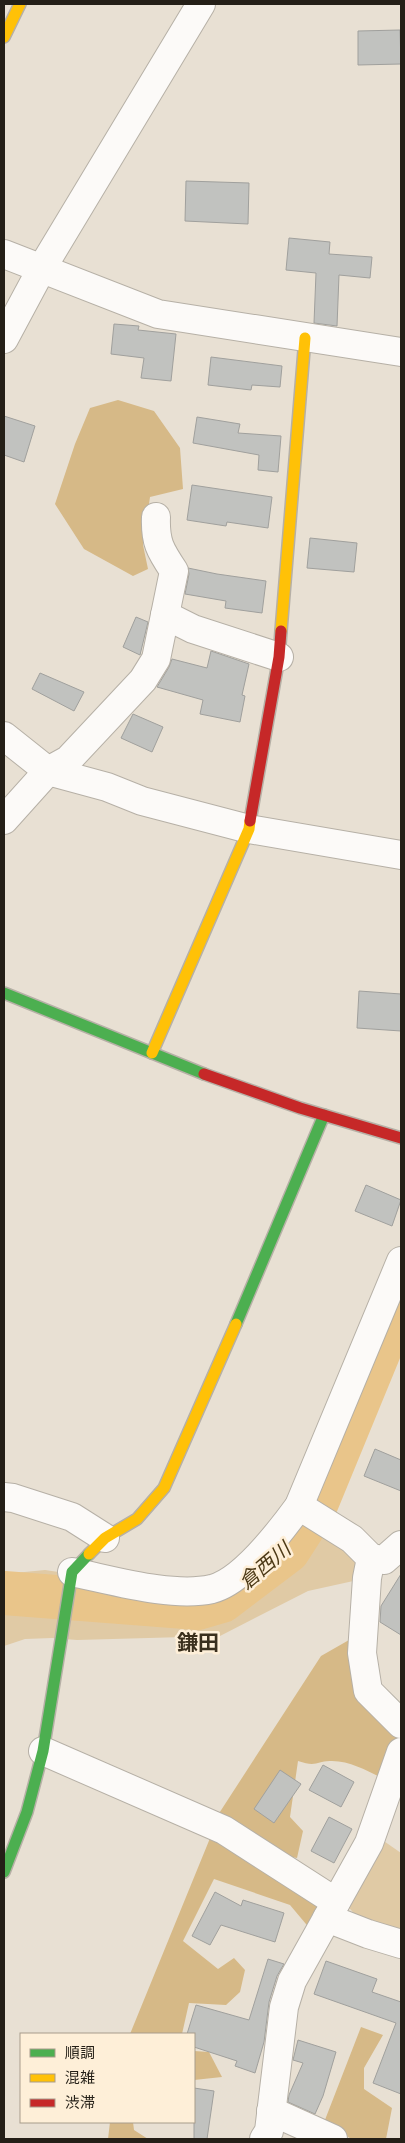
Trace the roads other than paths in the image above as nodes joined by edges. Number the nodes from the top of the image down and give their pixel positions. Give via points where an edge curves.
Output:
1 (20, 4) edge
2 (201, 4) edge
3 (4, 37) edge
4 (4, 254) edge
5 (42, 268) junction
6 (305, 338) junction
7 (4, 339) edge
8 (401, 352) edge
9 (156, 517) dead end
10 (164, 615) junction
11 (278, 657) junction
12 (4, 736) edge
13 (48, 771) junction
14 (4, 820) edge
15 (249, 829) junction
16 (401, 855) edge
17 (4, 993) edge
18 (152, 1053) junction
19 (324, 1116) junction
20 (401, 1138) edge
21 (401, 1261) edge
22 (4, 1497) edge
23 (299, 1506) junction
24 (105, 1538) junction
25 (401, 1545) edge
26 (372, 1558) junction
27 (71, 1580) junction
28 (401, 1724) edge
29 (43, 1750) junction
30 (401, 1752) edge
31 (4, 1872) edge
32 (332, 1910) junction
33 (401, 1944) edge
34 (271, 2111) junction
35 (264, 2139) edge
36 (334, 2139) edge

1 - 3 street
2 - 5 street
4 - 5 street
5 - 6 street via 158,314
5 - 7 street
6 - 8 street
6 - 11 street
9 - 10 street via 156,536 161,551 174,571
10 - 11 street via 194,629
10 - 13 street via 156,659 143,680 68,760
11 - 15 street
12 - 13 street
13 - 14 street
13 - 15 street via 107,787 142,802
15 - 16 street
15 - 18 street
17 - 18 street
18 - 19 street
19 - 20 street
19 - 24 street via 164,1488 137,1520
21 - 23 street
22 - 24 street via 72,1517
23 - 26 street via 352,1540
23 - 27 street via 277,1536 243,1572 212,1589 172,1591
24 - 27 street
25 - 26 street via 384,1560
26 - 28 street via 366,1578 362,1653 368,1691
27 - 29 street
29 - 31 street via 27,1812
29 - 32 street via 224,1830
30 - 32 street via 369,1843
32 - 33 street via 368,1934
32 - 34 street via 292,1982 284,2007
34 - 35 street via 269,2131
34 - 36 street

